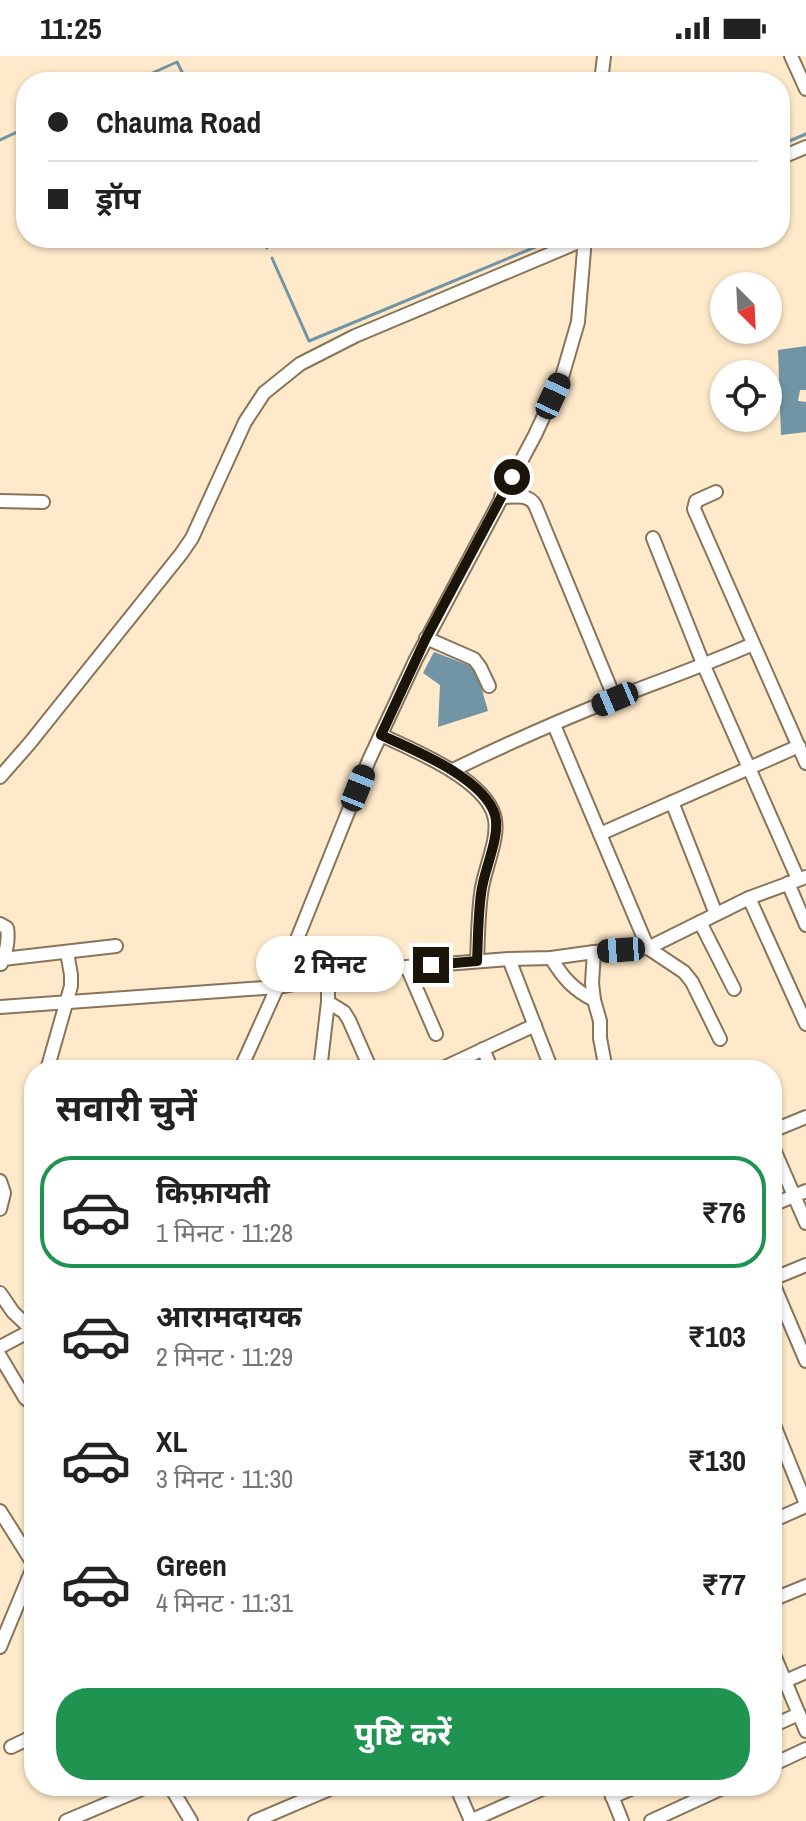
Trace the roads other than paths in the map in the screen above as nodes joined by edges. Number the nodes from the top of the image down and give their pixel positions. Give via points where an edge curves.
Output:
1 (791, 56) edge
2 (806, 89) edge
3 (562, 248) edge
4 (585, 248) edge
5 (716, 492) dead end
6 (501, 497) junction
7 (0, 501) edge
8 (43, 502) dead end
9 (653, 538) dead end
10 (426, 638) junction
11 (753, 644) junction
12 (704, 666) junction
13 (489, 686) dead end
14 (615, 699) junction
15 (554, 725) junction
16 (381, 735) junction
17 (799, 746) junction
18 (806, 763) edge
19 (750, 768) junction
20 (453, 770) junction
21 (0, 777) edge
22 (672, 802) junction
23 (600, 834) junction
24 (797, 880) edge
25 (749, 898) junction
26 (716, 914) junction
27 (700, 922) junction
28 (0, 924) edge
29 (806, 925) edge
30 (116, 946) dead end
31 (648, 948) junction
32 (67, 952) junction
33 (594, 952) junction
34 (551, 958) junction
35 (509, 959) junction
36 (477, 961) junction
37 (2, 963) edge
38 (407, 967) junction
39 (328, 979) junction
40 (277, 987) junction
41 (734, 989) dead end
42 (594, 1000) junction
43 (328, 1002) junction
44 (67, 1003) junction
45 (0, 1007) edge
46 (806, 1024) edge
47 (535, 1025) junction
48 (436, 1034) dead end
49 (720, 1039) dead end
50 (483, 1049) junction
51 (50, 1060) edge
52 (244, 1060) edge
53 (321, 1060) edge
54 (367, 1060) edge
55 (460, 1060) edge
56 (488, 1060) edge
57 (548, 1060) edge
58 (604, 1060) edge
59 (806, 1117) edge
60 (782, 1127) edge
61 (782, 1162) edge
62 (0, 1181) edge
63 (800, 1193) edge
64 (0, 1209) edge
65 (806, 1223) edge
66 (806, 1265) edge
67 (782, 1276) edge
68 (0, 1293) edge
69 (782, 1304) edge
70 (24, 1322) edge
71 (24, 1335) edge
72 (0, 1347) edge
73 (0, 1356) edge
74 (806, 1361) edge
75 (24, 1396) edge
76 (782, 1445) edge
77 (806, 1505) edge
78 (0, 1511) edge
79 (782, 1516) edge
80 (4, 1527) edge
81 (24, 1552) edge
82 (24, 1586) edge
83 (806, 1586) edge
84 (782, 1596) edge
85 (3, 1631) edge
86 (0, 1647) edge
87 (806, 1672) edge
88 (782, 1674) edge
89 (785, 1681) junction
90 (782, 1682) edge
91 (799, 1714) junction
92 (782, 1722) edge
93 (806, 1731) edge
94 (24, 1741) edge
95 (11, 1747) dead end
96 (806, 1749) edge
97 (782, 1760) edge
98 (125, 1796) edge
99 (176, 1796) edge
100 (314, 1796) edge
101 (460, 1796) edge
102 (526, 1796) edge
103 (612, 1796) edge
104 (705, 1796) edge
105 (66, 1821) edge
106 (191, 1821) edge
107 (255, 1821) edge
108 (470, 1821) edge
109 (622, 1821) edge
110 (651, 1821) edge

1 - 2 street
3 - 21 street via 355,336 300,364 264,393 181,554
4 - 6 street via 578,322 562,377
5 - 11 street via 696,501 694,509
6 - 10 street
6 - 14 street via 526,497 535,505
7 - 8 street
9 - 12 street
10 - 13 street via 474,659
10 - 16 street
11 - 12 street
11 - 17 street
12 - 14 street
12 - 19 street
14 - 15 street
15 - 20 street
15 - 23 street
16 - 20 street
16 - 40 street
17 - 18 street
17 - 19 street
19 - 22 street
19 - 24 street
20 - 36 street via 484,798 495,816 481,891
22 - 23 street
22 - 26 street
23 - 31 street
24 - 25 street
24 - 29 street
25 - 26 street
25 - 46 street
26 - 27 street
27 - 31 street
27 - 41 street
28 - 37 street via 8,934
30 - 32 street
31 - 33 street
31 - 49 street via 692,982
32 - 37 street
32 - 44 street via 72,981
33 - 34 street
33 - 42 street
34 - 35 street
34 - 42 street via 568,983
35 - 36 street
35 - 47 street
36 - 38 street
38 - 39 street
38 - 48 street
39 - 40 street
39 - 43 street
40 - 44 street
40 - 52 street
42 - 58 street
43 - 53 street
43 - 54 street via 344,1012
44 - 45 street
44 - 51 street
47 - 50 street
47 - 57 street
50 - 55 street
50 - 56 street
59 - 60 street
61 - 63 street
62 - 64 street
63 - 65 street
66 - 67 street
68 - 70 street
69 - 74 street
71 - 72 street
73 - 75 street
76 - 77 street
77 - 79 street
78 - 80 street
80 - 81 street
82 - 85 street
83 - 84 street
85 - 86 street
87 - 89 street
88 - 89 street
89 - 90 street
89 - 91 street
91 - 92 street
91 - 93 street
94 - 95 street
96 - 97 street
98 - 105 street
99 - 106 street
100 - 107 street
101 - 108 street
102 - 108 street
103 - 109 street
104 - 110 street

